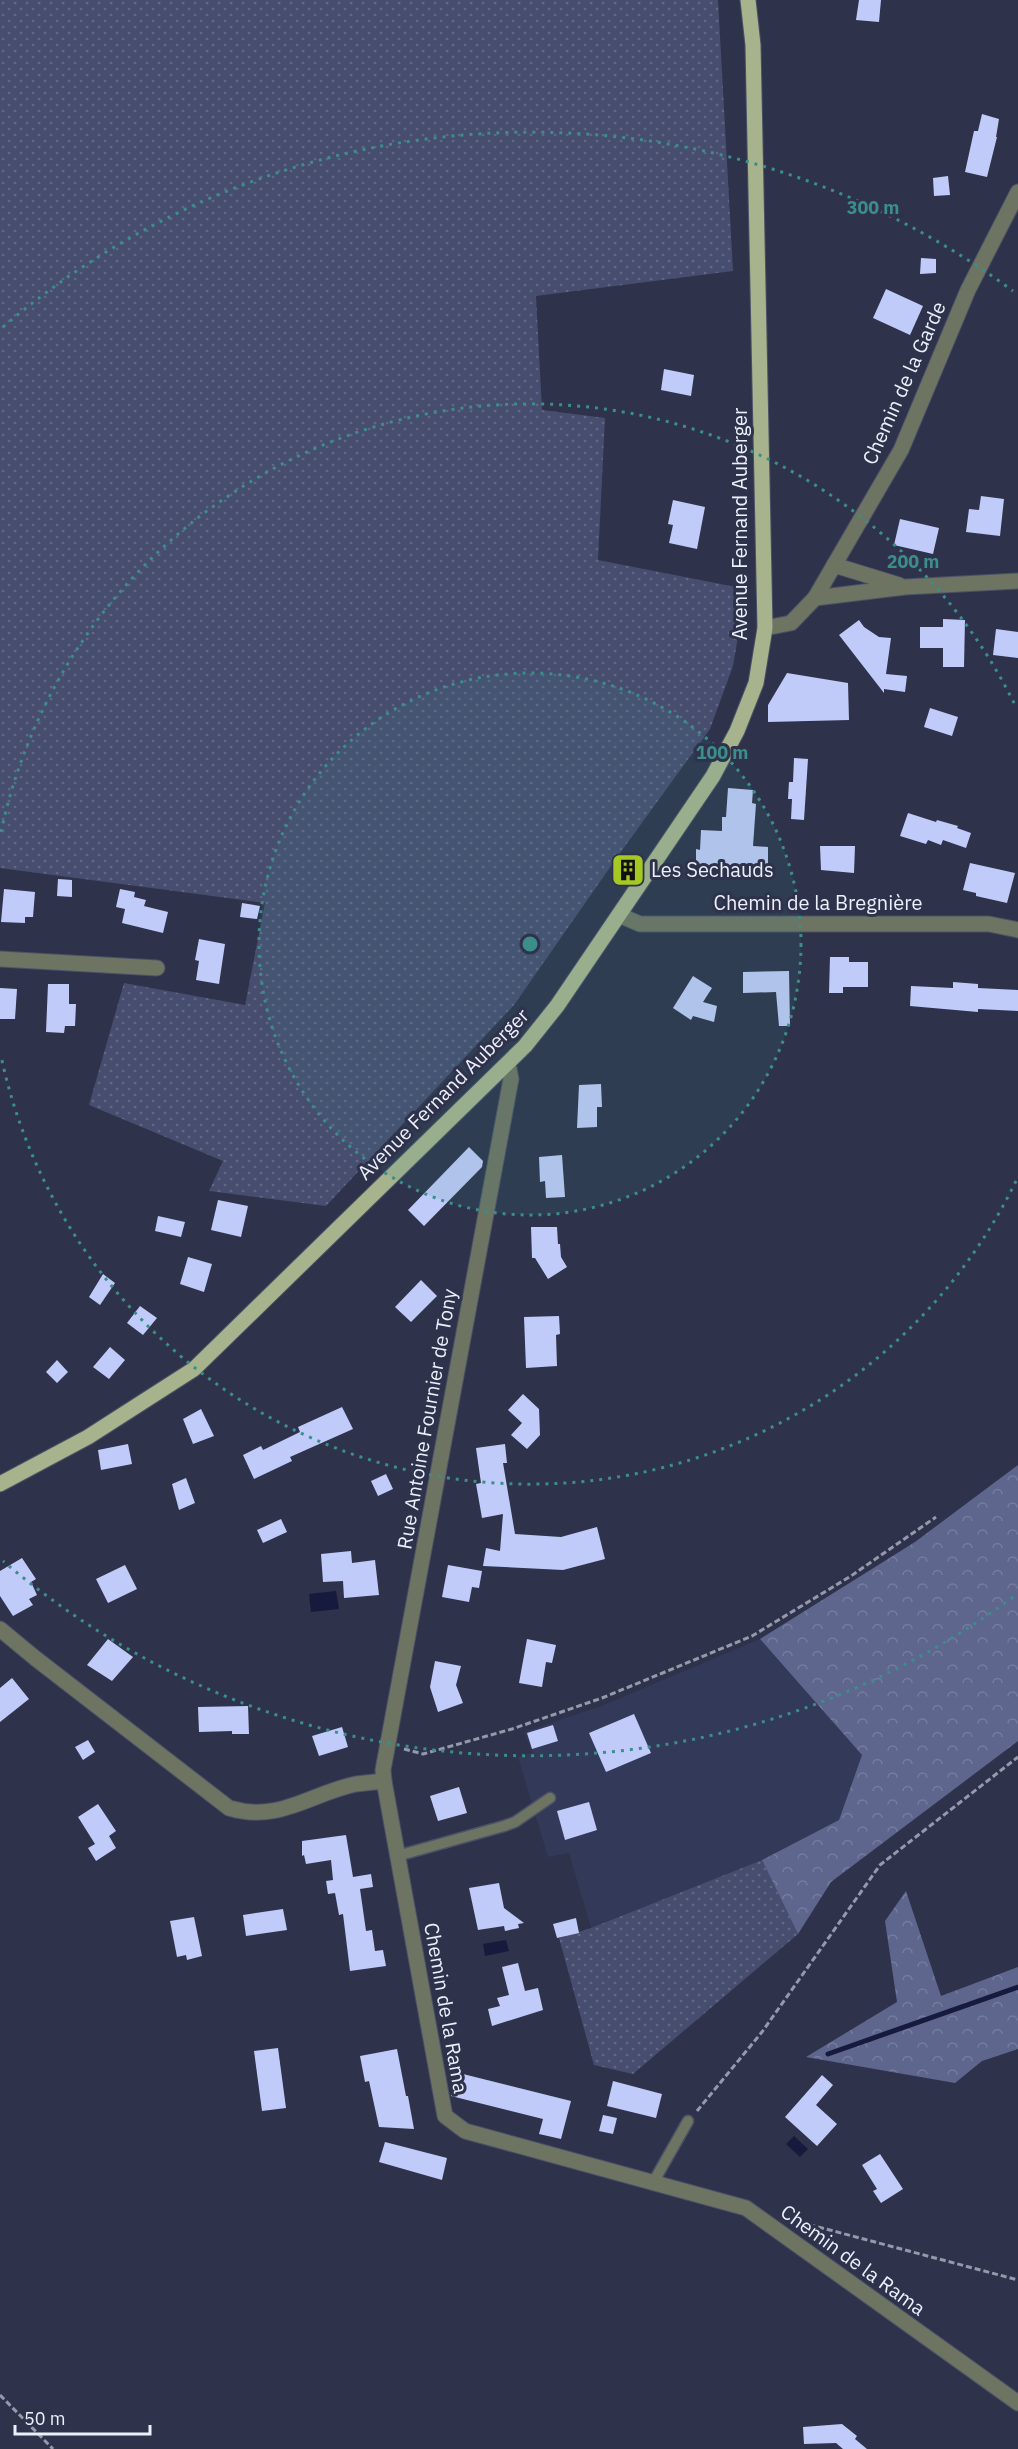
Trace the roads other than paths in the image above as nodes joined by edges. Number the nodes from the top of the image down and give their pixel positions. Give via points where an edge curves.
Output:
1 (748, 0) edge
2 (1018, 192) edge
3 (834, 565) junction
4 (1018, 581) edge
5 (905, 587) junction
6 (814, 598) junction
7 (765, 628) junction
8 (619, 915) junction
9 (1018, 930) edge
10 (0, 959) edge
11 (157, 968) dead end
12 (508, 1064) junction
13 (0, 1484) edge
14 (0, 1629) edge
15 (384, 1781) junction
16 (550, 1798) dead end
17 (397, 1856) junction
18 (688, 2121) road end
19 (654, 2181) junction
20 (1018, 2403) edge

1 - 7 main road, Avenue Fernand Auberger via 754,55
2 - 3 street, Chemin de la Garde via 968,290 901,450
3 - 5 street
3 - 6 street, Chemin de la Garde
4 - 5 street
5 - 6 street
6 - 7 street, Chemin de la Garde via 791,623
7 - 8 main road, Avenue Fernand Auberger via 756,683 732,740 713,776
8 - 9 street, Chemin de la Bregnière via 640,924 989,924
8 - 12 main road, Avenue Fernand Auberger via 557,1006
10 - 11 street
12 - 13 main road, Avenue Fernand Auberger via 194,1369 88,1437
12 - 15 street, Rue Antoine Fournier de Tony via 511,1079
14 - 15 street via 229,1808 271,1813 354,1785
15 - 17 street, Chemin de la Rama
16 - 17 lane via 515,1822
17 - 19 street, Chemin de la Rama via 445,2116 465,2131
18 - 19 lane
19 - 20 street, Chemin de la Rama via 746,2208

